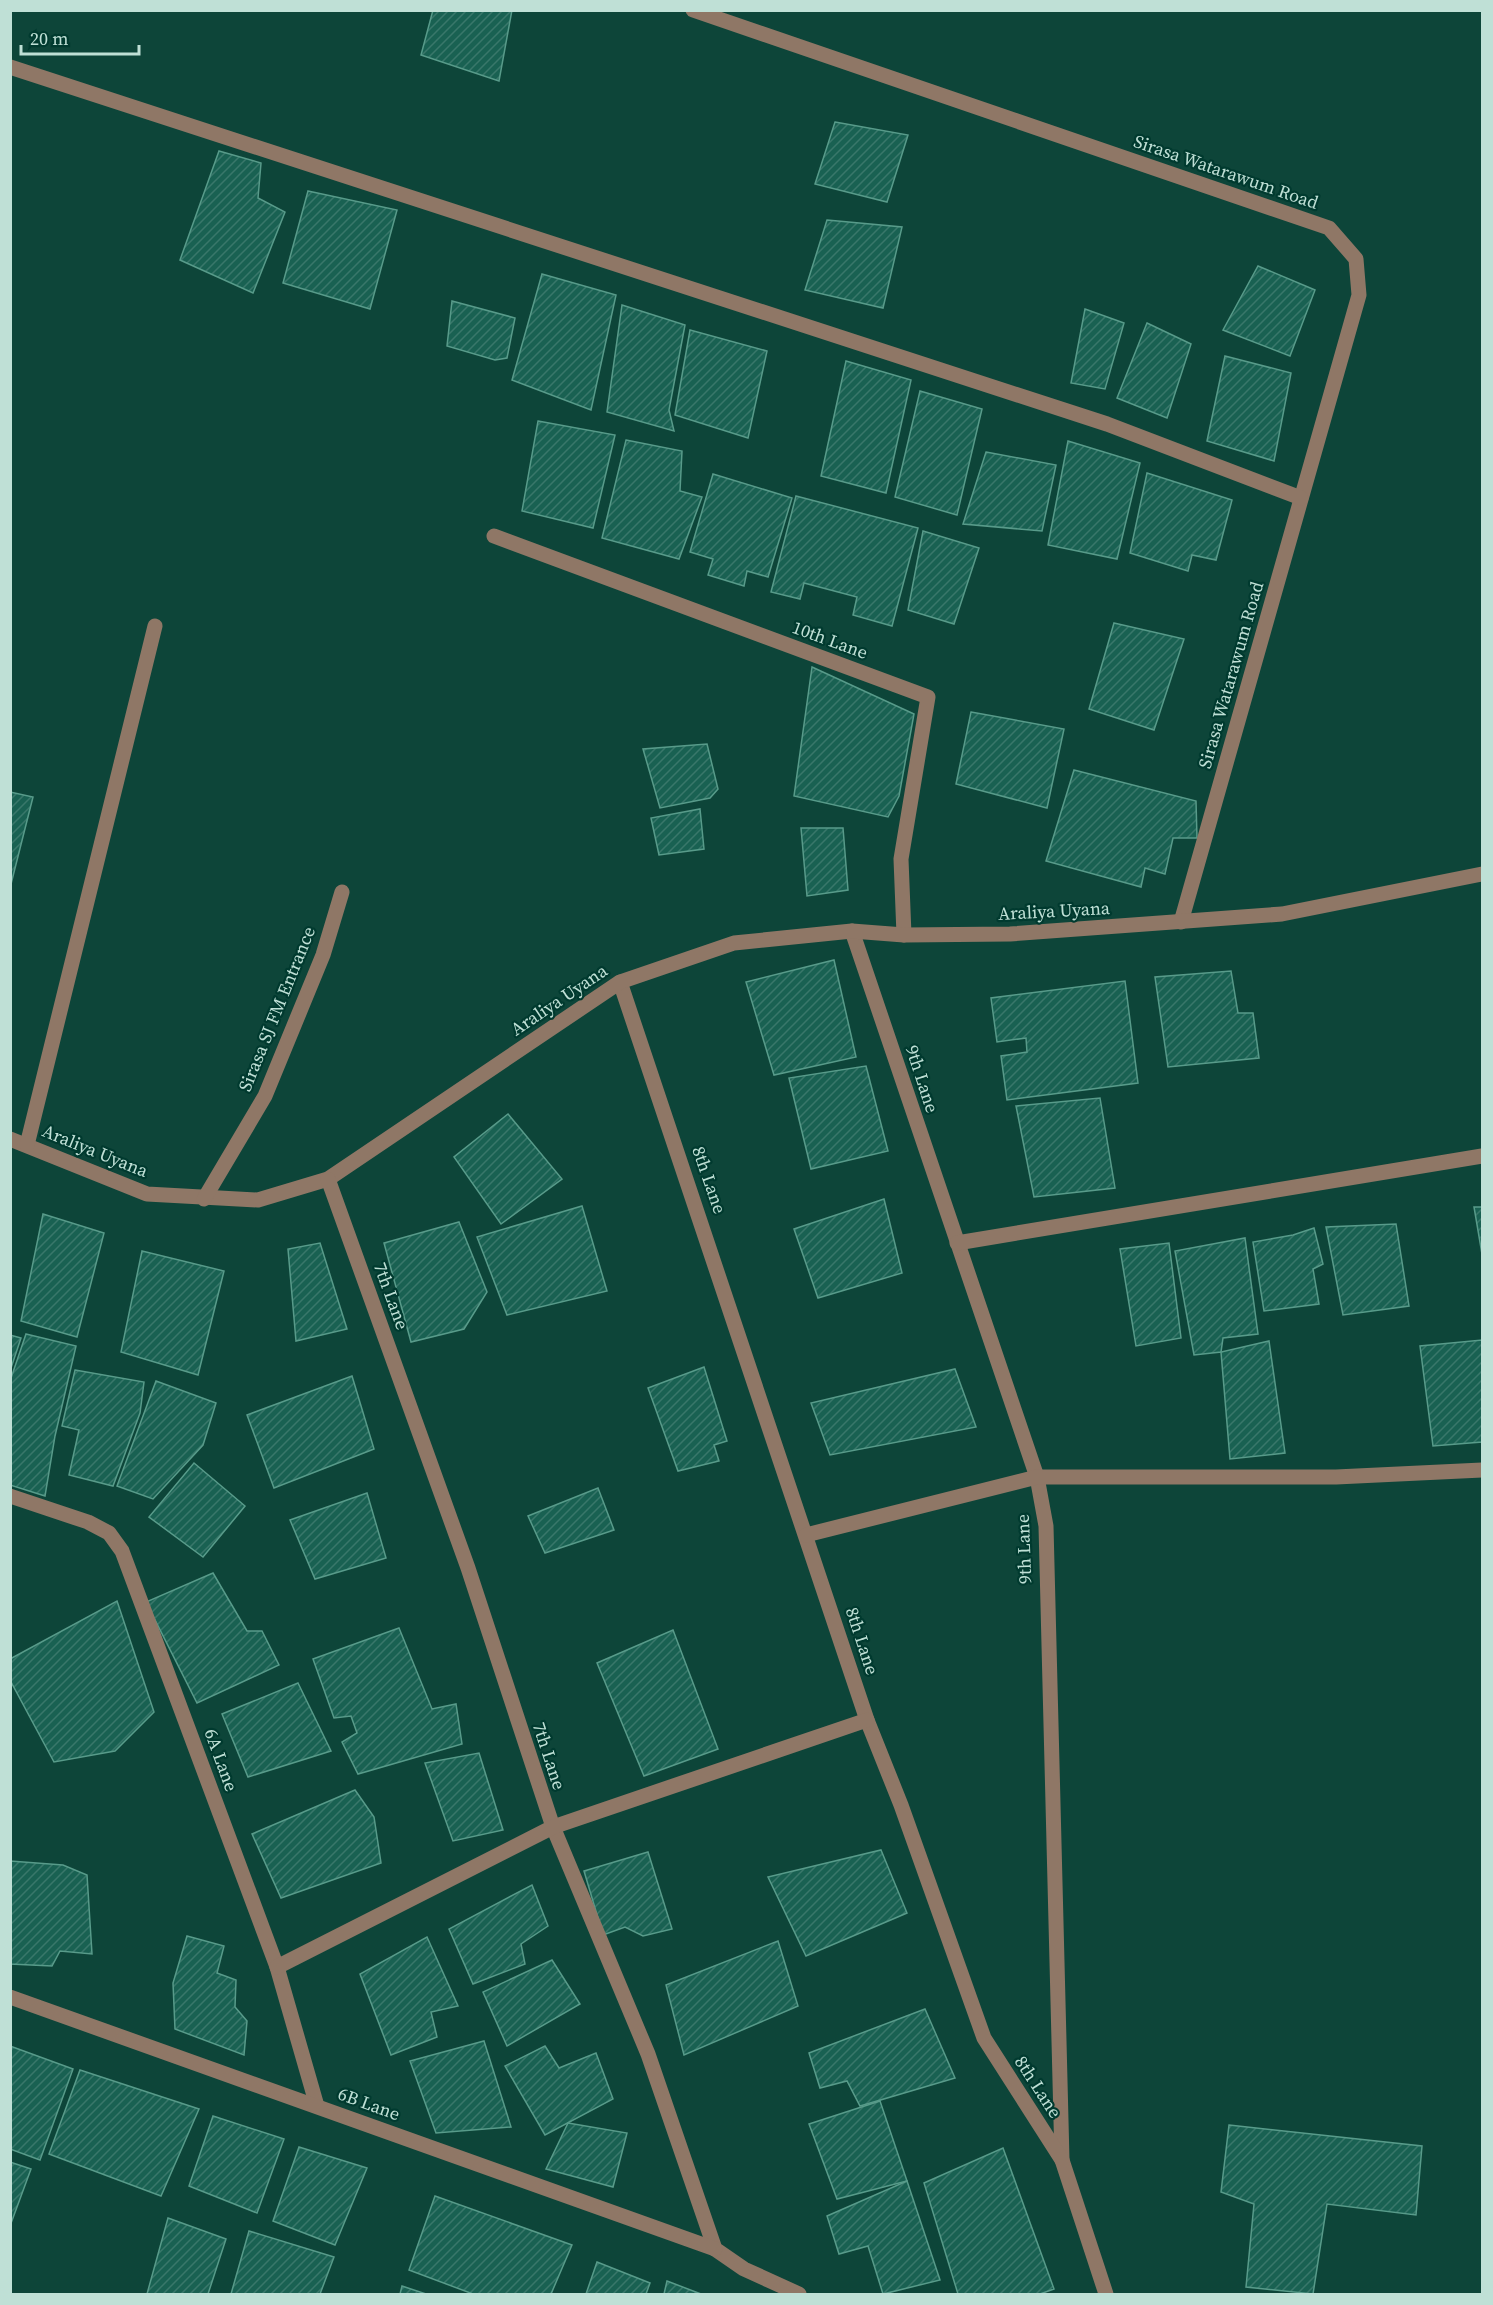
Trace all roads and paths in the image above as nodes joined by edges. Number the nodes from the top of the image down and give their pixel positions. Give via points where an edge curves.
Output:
1 (693, 10) edge
2 (10, 67) edge
3 (1301, 498) junction
4 (494, 536) dead end
5 (154, 626) dead end
6 (1482, 874) edge
7 (342, 892) dead end
8 (1181, 922) junction
9 (852, 931) junction
10 (904, 935) junction
11 (620, 982) junction
12 (10, 1139) edge
13 (27, 1145) junction
14 (1482, 1156) edge
15 (328, 1179) junction
16 (204, 1199) junction
17 (957, 1243) junction
18 (1482, 1470) edge
19 (1037, 1477) junction
20 (10, 1496) edge
21 (806, 1535) junction
22 (867, 1720) junction
23 (553, 1827) junction
24 (277, 1967) junction
25 (10, 1997) edge
26 (317, 2106) junction
27 (1062, 2160) junction
28 (715, 2248) junction
29 (799, 2295) edge
30 (1106, 2295) edge

1 - 3 street, Sirasa Watarawum Road via 1329,228 1356,259 1359,295
2 - 3 street via 1107,424
3 - 8 street, Sirasa Watarawum Road
4 - 10 street, 10th Lane via 928,698 901,859
5 - 13 street
6 - 8 street, Araliya Uyana via 1282,914
7 - 16 street, Sirasa SJ FM Entrance via 322,955 265,1096
8 - 10 street, Araliya Uyana via 1010,934
9 - 10 street, Araliya Uyana
9 - 11 street, Araliya Uyana via 734,943
9 - 17 street, 9th Lane
11 - 15 street, Araliya Uyana
11 - 21 street, 8th Lane
12 - 13 street, Araliya Uyana
13 - 16 street, Araliya Uyana via 147,1194
14 - 17 street
15 - 16 street, Araliya Uyana via 258,1200
15 - 23 street, 7th Lane via 468,1568
17 - 19 street, 9th Lane
18 - 19 street via 1336,1477
19 - 21 street
19 - 27 street, 9th Lane via 1046,1526
20 - 24 street, 6A Lane via 88,1522 109,1533 122,1551
21 - 22 street, 8th Lane
22 - 23 street
22 - 27 street, 8th Lane via 984,2038
23 - 24 street
23 - 28 street, 7th Lane via 648,2054
24 - 26 street, 6A Lane
25 - 26 street, 6B Lane
26 - 28 street, 6B Lane
27 - 30 street, 8th Lane
28 - 29 street via 744,2269

